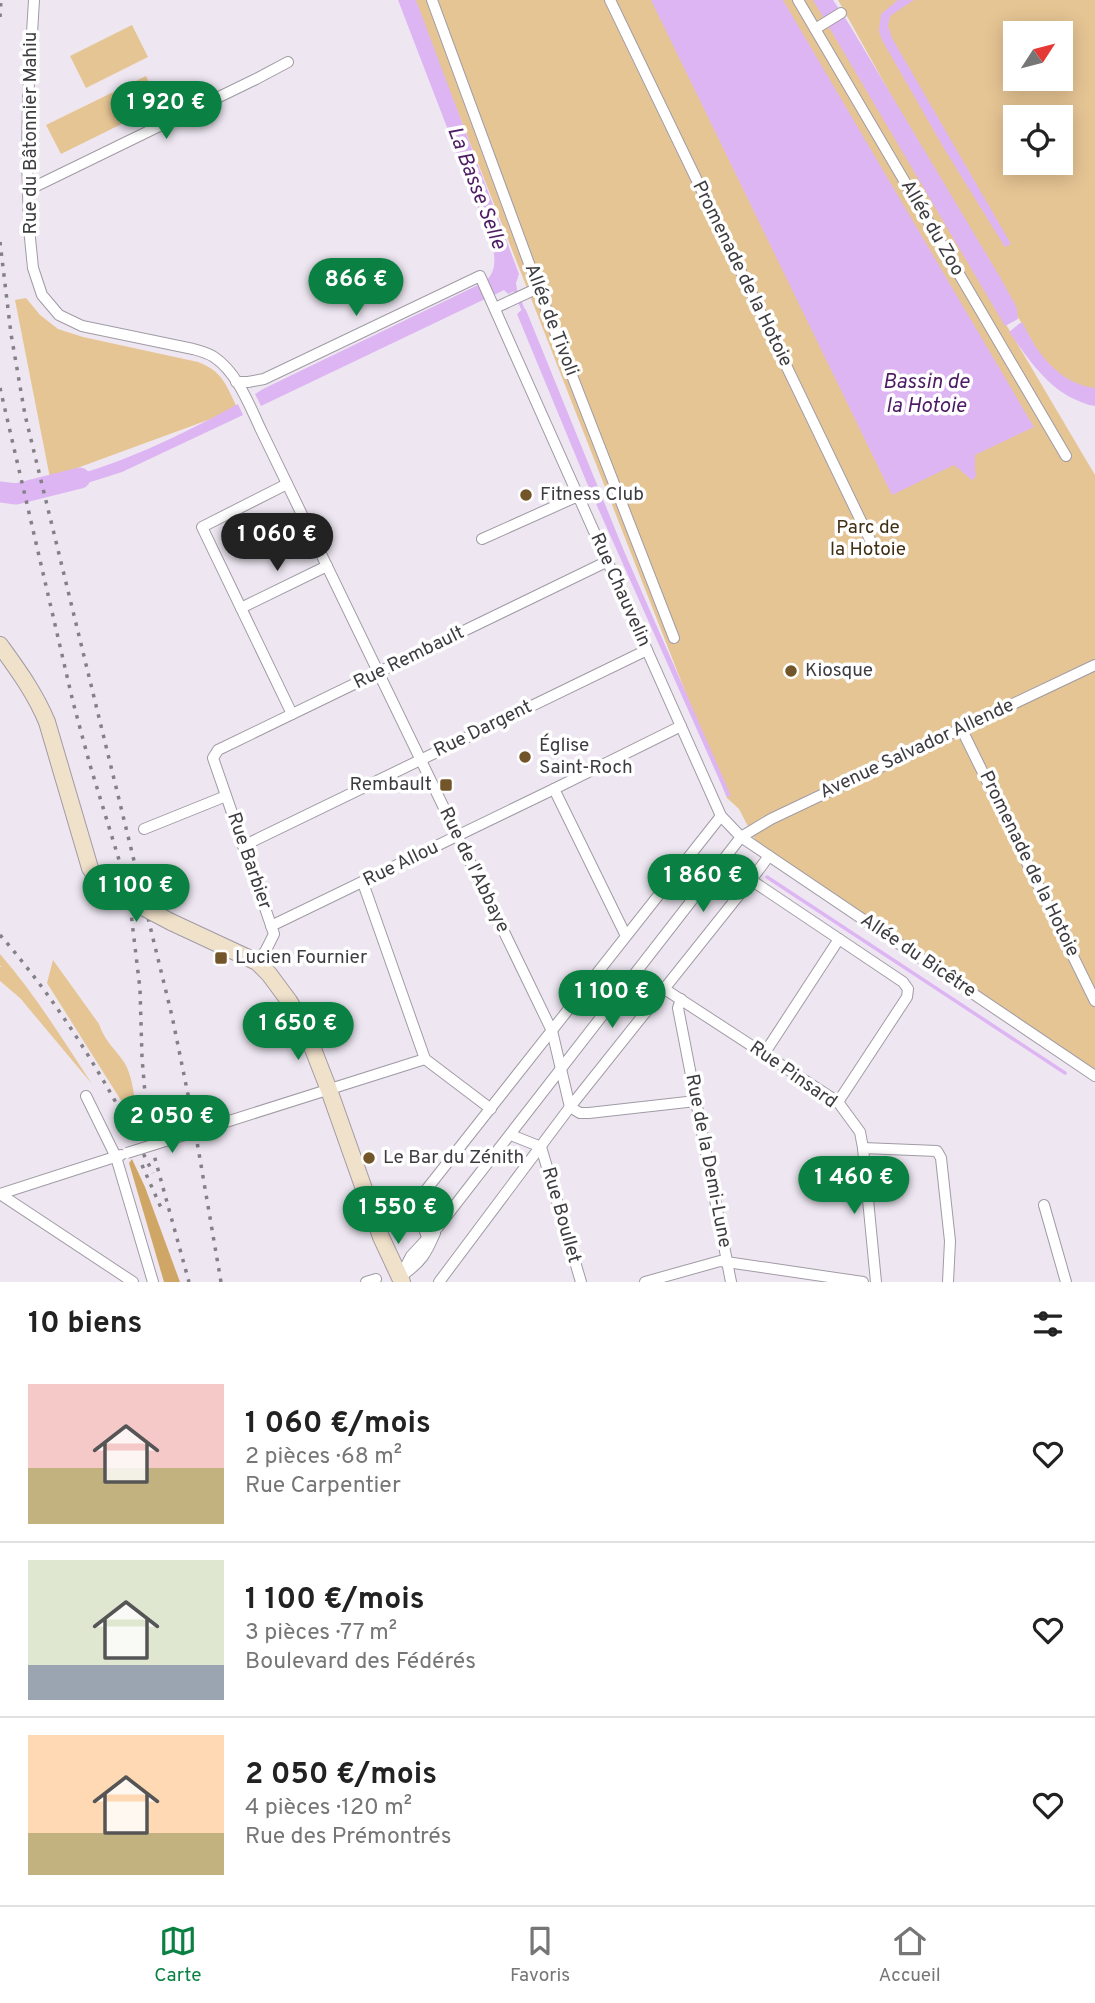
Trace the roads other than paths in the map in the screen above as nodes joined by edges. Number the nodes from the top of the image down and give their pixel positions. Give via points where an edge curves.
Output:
1 (34, 0) edge
2 (432, 0) edge
3 (610, 0) edge
4 (798, 0) edge
5 (841, 13) dead end
6 (815, 29) junction
7 (288, 62) dead end
8 (28, 190) junction
9 (538, 288) junction
10 (493, 303) junction
11 (236, 382) junction
12 (1066, 456) dead end
13 (287, 484) junction
14 (578, 496) junction
15 (482, 539) dead end
16 (874, 548) dead end
17 (608, 561) junction
18 (327, 566) junction
19 (241, 608) junction
20 (674, 638) dead end
21 (0, 645) edge
22 (647, 650) junction
23 (1095, 664) edge
24 (379, 673) junction
25 (292, 714) junction
26 (681, 726) junction
27 (961, 727) junction
28 (213, 758) joint
29 (421, 760) junction
30 (554, 789) junction
31 (226, 796) junction
32 (721, 816) junction
33 (144, 829) dead end
34 (457, 836) junction
35 (741, 836) junction
36 (243, 846) junction
37 (769, 856) junction
38 (751, 880) junction
39 (363, 883) junction
40 (271, 926) junction
41 (626, 936) junction
42 (839, 939) junction
43 (257, 962) junction
44 (663, 988) junction
45 (681, 999) junction
46 (1095, 1000) edge
47 (552, 1031) junction
48 (764, 1054) junction
49 (425, 1059) junction
50 (561, 1069) junction
51 (1095, 1076) edge
52 (329, 1090) junction
53 (86, 1096) dead end
54 (696, 1101) junction
55 (838, 1102) junction
56 (570, 1107) junction
57 (491, 1110) junction
58 (511, 1135) junction
59 (541, 1147) junction
60 (863, 1148) junction
61 (122, 1155) junction
62 (0, 1194) edge
63 (1044, 1205) dead end
64 (438, 1227) junction
65 (427, 1237) junction
66 (727, 1262) junction
67 (400, 1280) edge
68 (132, 1282) edge
69 (153, 1282) edge
70 (439, 1282) edge
71 (581, 1282) edge
72 (645, 1282) edge
73 (731, 1282) edge
74 (863, 1282) edge
75 (876, 1282) edge
76 (948, 1282) edge
77 (1066, 1282) edge

1 - 8 street, Rue du Bâtonnier Mahiu
2 - 9 street, Allée de Tivoli
3 - 16 street, Promenade de la Hotoie
4 - 6 street, Allée du Zoo
5 - 6 street
6 - 12 street, Allée du Zoo
7 - 8 street
8 - 11 street, Rue du Bâtonnier Mahiu via 33,268 42,295 59,315 82,326 211,355
9 - 10 street
9 - 20 street, Allée de Tivoli
10 - 11 street, Rue Chauvelin via 480,276 264,379
10 - 14 street, Rue Chauvelin
11 - 13 street, Rue de l'Abbaye
13 - 18 street, Rue de l'Abbaye
13 - 19 street via 202,527
14 - 15 street
14 - 17 street, Rue Chauvelin
17 - 22 street, Rue Chauvelin
17 - 24 street, Rue Rembault
18 - 19 street
18 - 24 street, Rue de l'Abbaye
19 - 25 street
21 - 43 main road, bridge via 40,705 90,868 98,880 171,922
22 - 26 street, Rue Chauvelin
22 - 29 street, Rue Dargent
23 - 27 street, Avenue Salvador Allende
24 - 25 street, Rue Rembault
24 - 29 street, Rue de l'Abbaye
25 - 28 street, Rue Rembault via 218,750
26 - 30 street, Rue Allou
26 - 32 street, Rue Chauvelin
27 - 35 street, Avenue Salvador Allende
27 - 46 street, Promenade de la Hotoie
28 - 31 street, Rue Barbier
29 - 34 street, Rue de l'Abbaye
29 - 36 street, Rue Dargent
30 - 34 street, Rue Allou
30 - 41 street
31 - 33 street
31 - 36 street, Rue Barbier
32 - 35 street, Rue Chauvelin
32 - 41 street
34 - 39 street, Rue Allou
34 - 47 street, Rue de l'Abbaye
35 - 37 street, Allée du Bicêtre
35 - 50 street
36 - 40 street, Rue Barbier
37 - 38 street
37 - 51 street, Allée du Bicêtre
38 - 42 street
38 - 44 street
39 - 40 street, Rue Allou
39 - 49 street
40 - 43 street, Rue Barbier via 274,934
41 - 47 street
42 - 48 street
42 - 55 street via 908,989
43 - 52 main road via 304,1026
44 - 45 street, Rue Pinsard
44 - 56 street
45 - 48 street, Rue Pinsard
45 - 54 street, Rue de la Demi-Lune via 678,1008
47 - 50 street, Rue de l'Abbaye
47 - 57 street
48 - 55 street, Rue Pinsard
49 - 52 street
49 - 57 street
50 - 56 street, Rue de l'Abbaye
50 - 58 street
52 - 61 street, bridge
52 - 67 main road
53 - 61 street
54 - 56 street via 589,1113
54 - 66 street, Rue de la Demi-Lune
55 - 60 street, Rue Pinsard via 860,1132
56 - 59 street
57 - 65 street via 411,1209
58 - 59 street
58 - 64 street
59 - 70 street
59 - 71 street, Rue Boullet
60 - 75 street, Rue Pinsard
60 - 76 street via 937,1151 950,1241
61 - 62 street
61 - 69 street
62 - 68 street
63 - 77 street
64 - 65 street
64 - 67 street via 425,1256
65 - 67 street
66 - 72 street
66 - 73 street, Rue de la Demi-Lune
66 - 74 street

